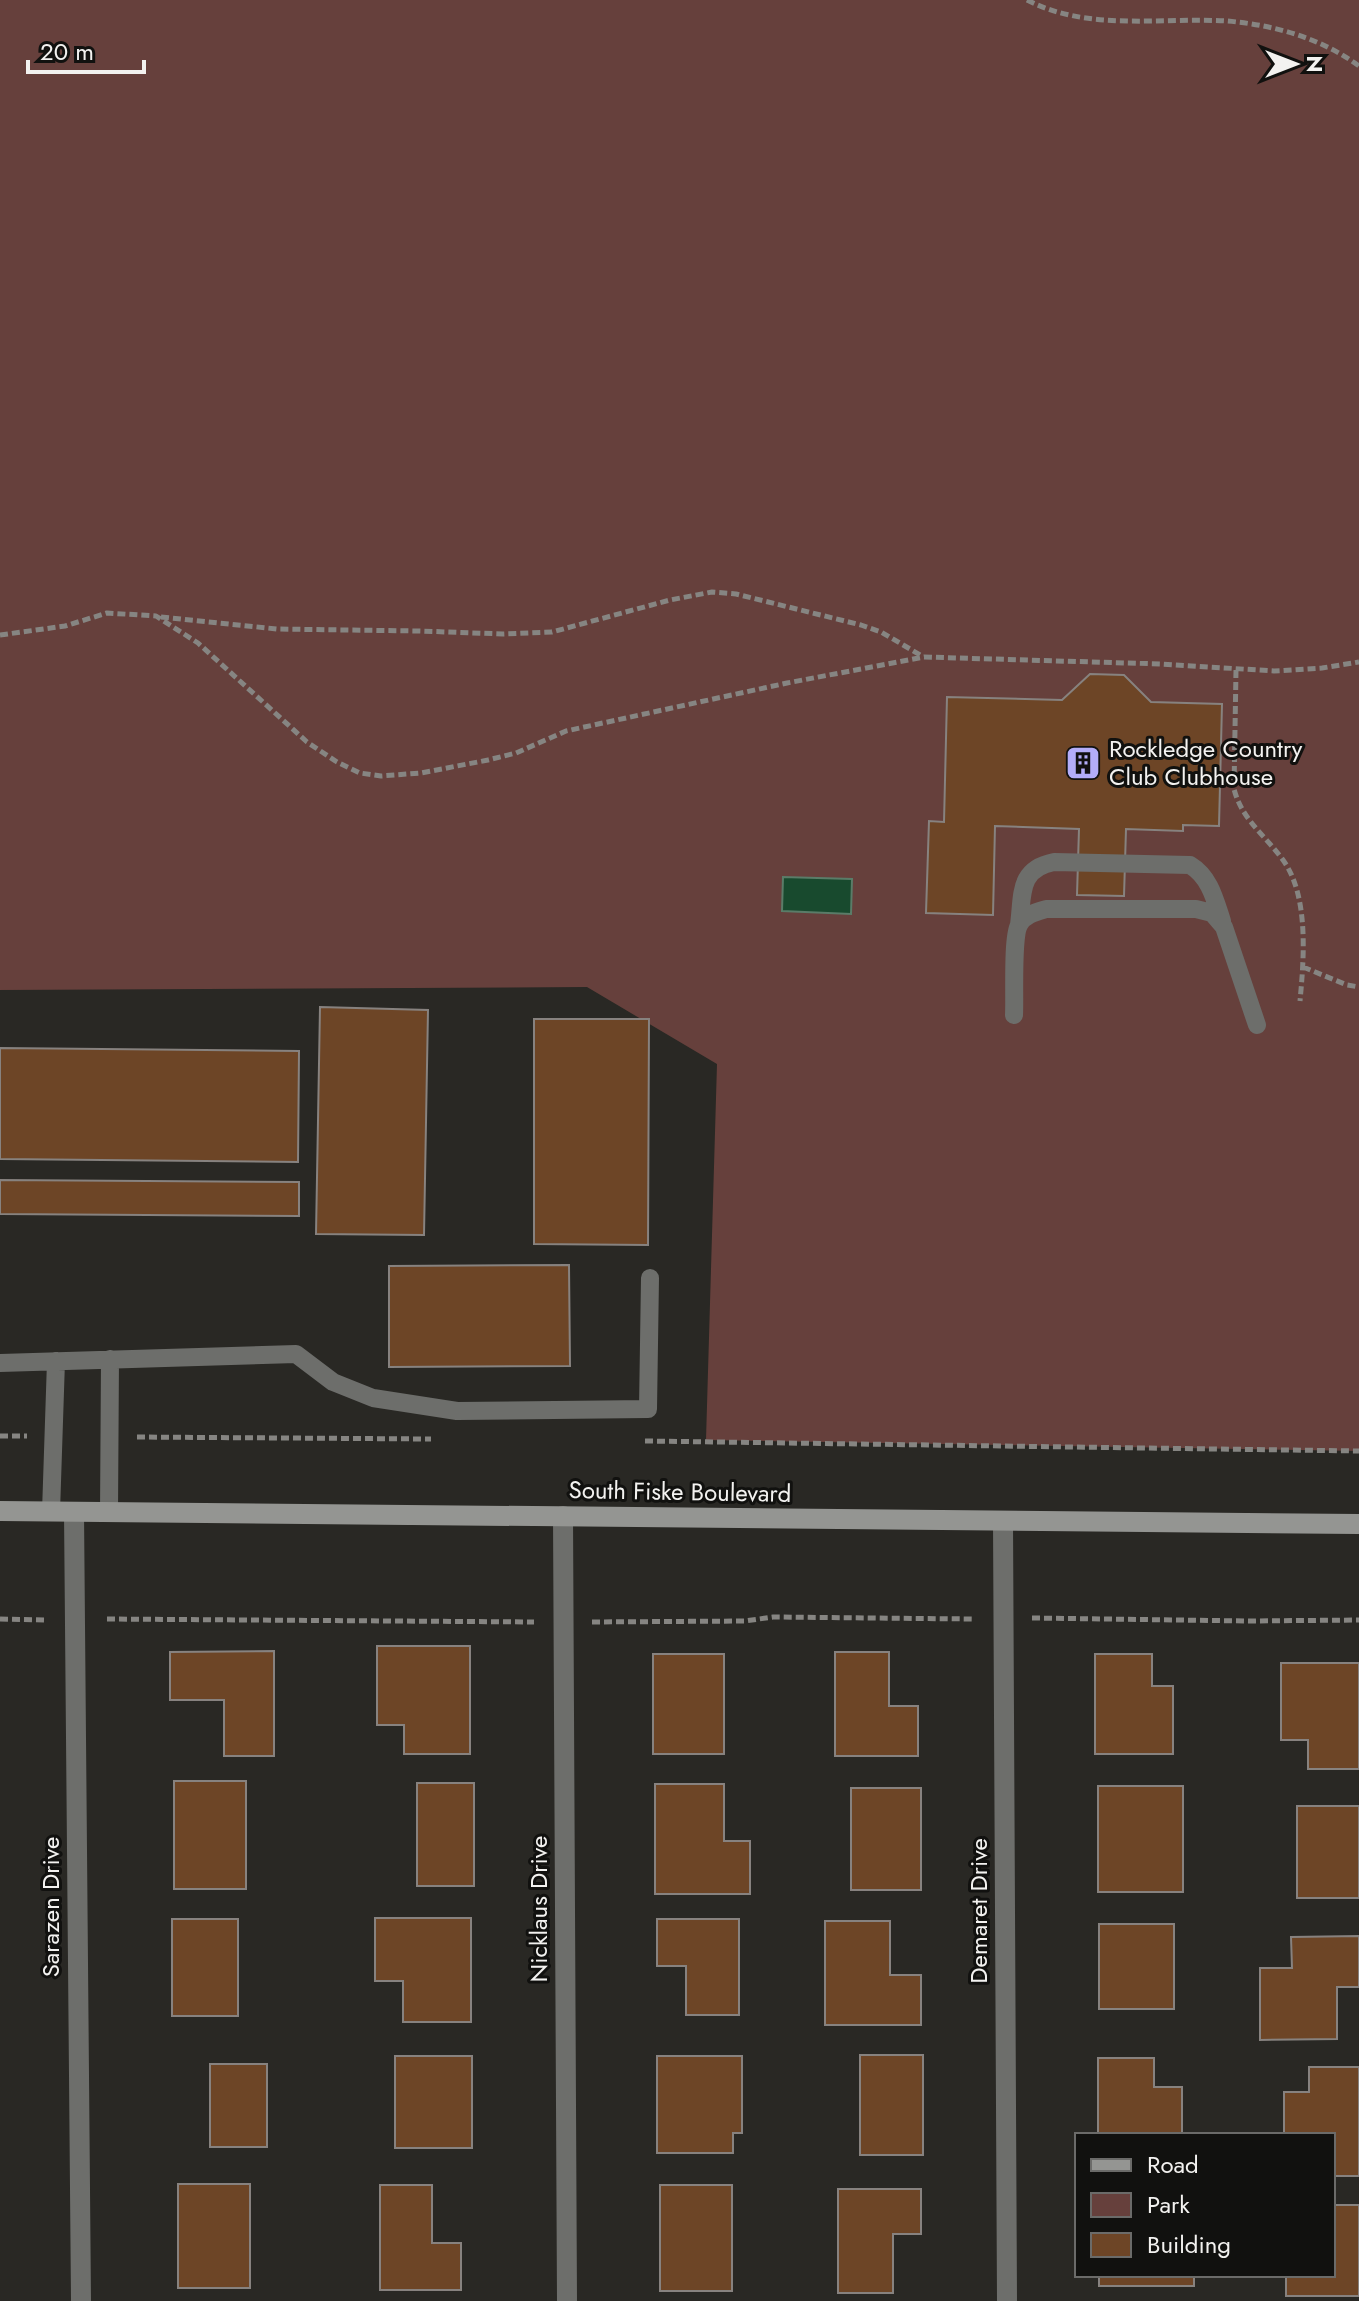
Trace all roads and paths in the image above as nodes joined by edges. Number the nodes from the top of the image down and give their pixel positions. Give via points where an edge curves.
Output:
1 (1027, 0) edge
2 (1359, 66) edge
3 (156, 616) junction
4 (0, 635) edge
5 (924, 657) junction
6 (1359, 662) edge
7 (1236, 670) junction
8 (1019, 925) junction
9 (1224, 927) junction
10 (1303, 967) junction
11 (1359, 987) edge
12 (1300, 1001) dead end
13 (1014, 1015) dead end
14 (1257, 1025) dead end
15 (650, 1278) dead end
16 (110, 1359) junction
17 (56, 1361) junction
18 (0, 1363) edge
19 (0, 1436) edge
20 (54, 1436) junction
21 (109, 1437) junction
22 (432, 1439) dead end
23 (637, 1441) dead end
24 (1359, 1451) edge
25 (0, 1511) edge
26 (51, 1512) junction
27 (74, 1512) junction
28 (109, 1512) junction
29 (563, 1516) junction
30 (1003, 1521) junction
31 (1359, 1524) edge
32 (1031, 1618) dead end
33 (0, 1619) edge
34 (107, 1619) dead end
35 (980, 1619) dead end
36 (58, 1620) dead end
37 (1359, 1620) edge
38 (536, 1622) dead end
39 (583, 1622) dead end
40 (81, 2301) edge
41 (567, 2301) edge
42 (1007, 2301) edge

1 - 2 path via 1073,16 1229,21 1282,30
3 - 4 path via 107,613 65,626
3 - 5 path via 277,629 515,634 552,632 712,592 861,625
3 - 5 path via 208,650 307,742 360,773 381,776 488,760 566,731
5 - 7 path
6 - 7 path
7 - 10 path via 1234,789 1247,820 1284,861 1300,897
8 - 9 lane via 1046,909 1196,909 1212,913
8 - 9 lane via 1031,869 1054,862 1190,865 1206,879
8 - 13 lane
9 - 14 lane
10 - 11 path
10 - 12 path
15 - 16 lane via 648,1409 457,1411 373,1398 333,1382 296,1354
16 - 17 lane
16 - 21 lane
17 - 18 lane
17 - 20 lane
19 - 20 path
20 - 26 lane
21 - 22 path
21 - 28 lane
23 - 24 path
25 - 26 main road, South Fiske Boulevard
26 - 27 main road, South Fiske Boulevard
27 - 28 main road, South Fiske Boulevard
27 - 40 street, Sarazen Drive
28 - 29 main road, South Fiske Boulevard
29 - 30 main road, South Fiske Boulevard
29 - 41 street, Nicklaus Drive
30 - 31 main road, South Fiske Boulevard
30 - 42 street, Demaret Drive
32 - 37 path
33 - 36 path
34 - 38 path
35 - 39 path

